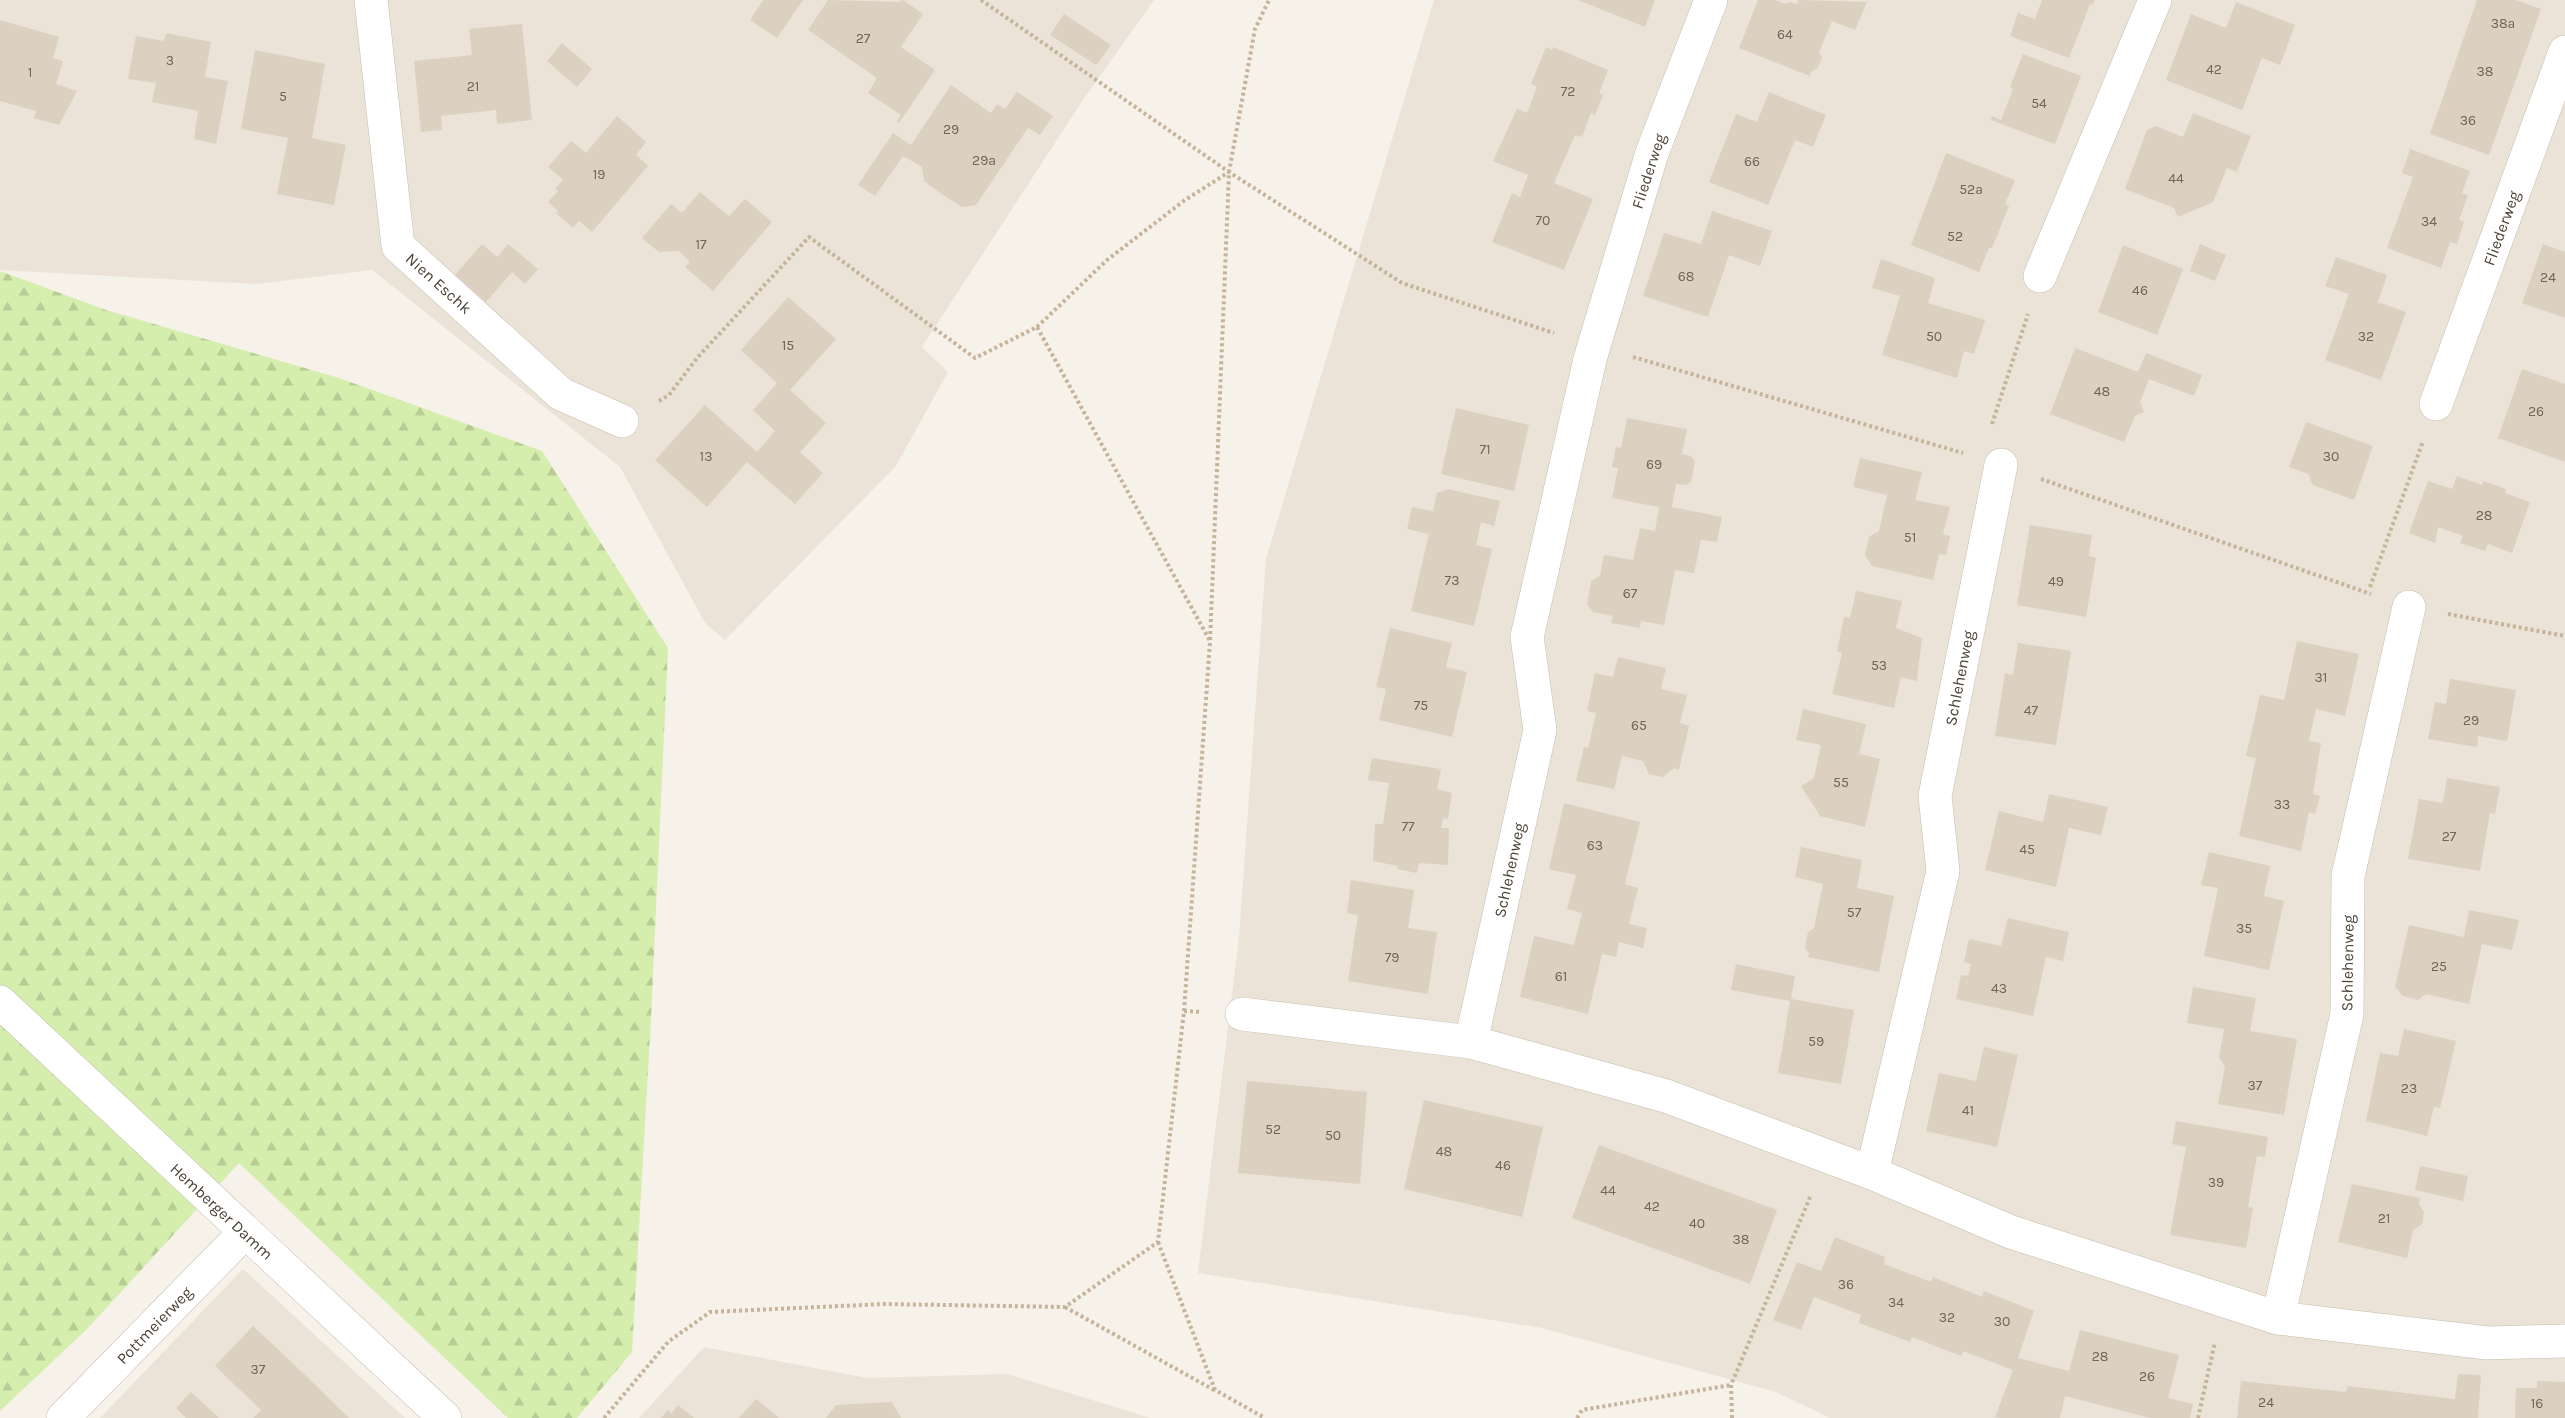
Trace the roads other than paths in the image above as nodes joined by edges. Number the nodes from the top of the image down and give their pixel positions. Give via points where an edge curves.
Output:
1 (370, 0) edge
2 (1711, 0) edge
3 (2155, 0) edge
4 (2565, 52) edge
5 (2040, 276) road end
6 (1593, 346) joint
7 (2436, 404) road end
8 (622, 421) road end
9 (1991, 462) road end
10 (2409, 607) road end
11 (0, 1002) edge
12 (1242, 1014) dead end
13 (1471, 1042) junction
14 (1872, 1173) junction
15 (245, 1232) junction
16 (2278, 1318) junction
17 (2565, 1341) edge
18 (63, 1418) edge
19 (445, 1418) edge

1 - 8 street, Nien Eschk via 398,246 561,394
2 - 6 street, Fliederweg via 1652,153
3 - 5 street
4 - 7 street, Fliederweg
6 - 13 street, Schlehenweg via 1527,637 1540,730
9 - 14 street, Schlehenweg via 1935,796 1943,871
10 - 16 street, Schlehenweg via 2348,876 2347,1014
11 - 15 street, Hemberger Damm
12 - 13 street
13 - 14 street via 1666,1096
14 - 16 street via 2011,1232
15 - 18 street, Pottmeierweg
15 - 19 street, Hemberger Damm
16 - 17 street via 2487,1343

